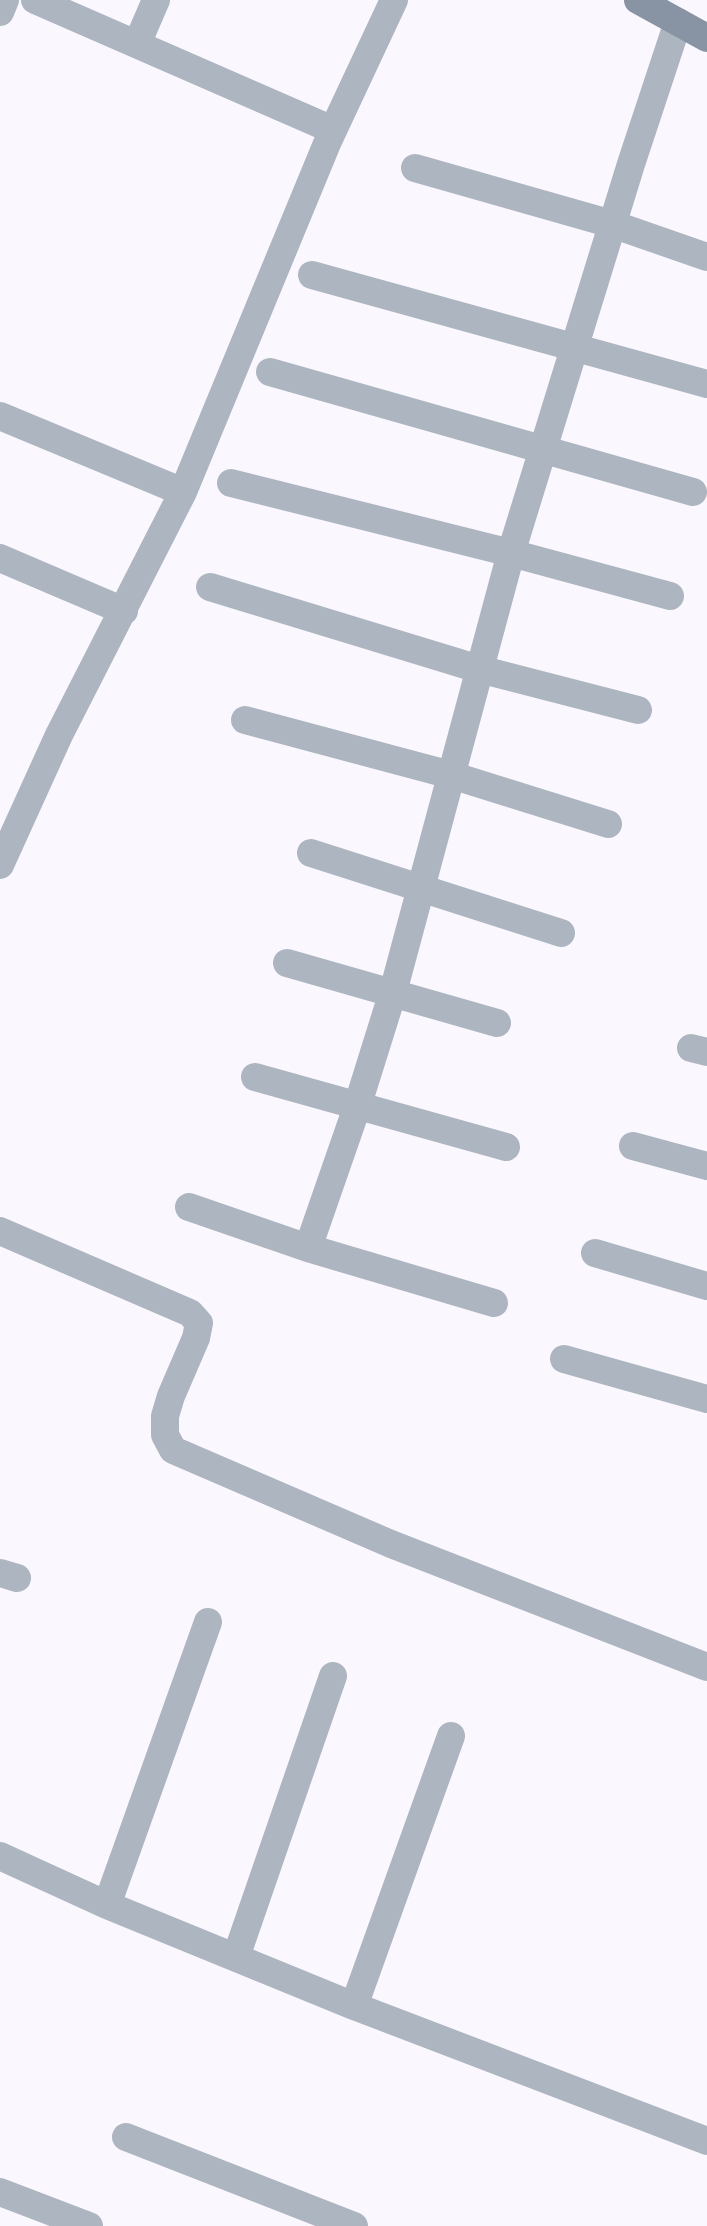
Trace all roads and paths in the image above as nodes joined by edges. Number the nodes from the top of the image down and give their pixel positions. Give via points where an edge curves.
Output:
1 (5, 0) edge
2 (35, 0) edge
3 (156, 0) edge
4 (394, 0) edge
5 (638, 0) edge
6 (0, 12) edge
7 (678, 22) junction
8 (707, 38) edge
9 (136, 44) junction
10 (333, 130) junction
11 (414, 168) dead end
12 (612, 224) junction
13 (707, 256) edge
14 (312, 275) dead end
15 (575, 348) junction
16 (270, 372) dead end
17 (707, 384) edge
18 (0, 416) edge
19 (544, 448) junction
20 (231, 483) dead end
21 (183, 492) junction
22 (693, 492) dead end
23 (511, 554) junction
24 (0, 558) edge
25 (210, 586) dead end
26 (670, 596) dead end
27 (124, 611) junction
28 (478, 669) junction
29 (638, 710) dead end
30 (245, 720) dead end
31 (451, 775) junction
32 (608, 824) dead end
33 (311, 853) dead end
34 (0, 865) edge
35 (420, 888) junction
36 (561, 933) dead end
37 (287, 963) dead end
38 (393, 992) junction
39 (497, 1023) dead end
40 (255, 1077) dead end
41 (357, 1107) junction
42 (633, 1146) dead end
43 (506, 1148) dead end
44 (707, 1166) edge
45 (189, 1207) dead end
46 (0, 1231) edge
47 (308, 1248) junction
48 (595, 1253) dead end
49 (707, 1286) edge
50 (494, 1303) dead end
51 (564, 1359) dead end
52 (707, 1399) edge
53 (208, 1622) dead end
54 (707, 1667) edge
55 (333, 1676) dead end
56 (450, 1736) dead end
57 (0, 1856) edge
58 (107, 1905) junction
59 (236, 1958) junction
60 (354, 2006) junction
61 (126, 2138) dead end
62 (707, 2141) edge
63 (0, 2192) edge
64 (88, 2226) edge
65 (354, 2226) edge

1 - 6 street
2 - 9 street
3 - 9 street
4 - 10 street
5 - 7 street
7 - 8 street
7 - 12 street
9 - 10 street
10 - 21 street
11 - 12 street
12 - 13 street
12 - 15 street
14 - 15 street
15 - 17 street
15 - 19 street
16 - 19 street
18 - 21 street
19 - 22 street
19 - 23 street
20 - 23 street
21 - 27 street
23 - 26 street
23 - 28 street
24 - 27 street
25 - 28 street
27 - 34 street via 59,735
28 - 29 street
28 - 31 street
30 - 31 street
31 - 32 street
31 - 35 street
33 - 35 street
35 - 36 street
35 - 38 street
37 - 38 street
38 - 39 street
38 - 41 street
40 - 41 street
41 - 43 street
41 - 47 street
42 - 44 street
45 - 47 street
46 - 54 street via 190,1313 200,1323 165,1416 165,1435 173,1450 391,1544
47 - 50 street
48 - 49 street
51 - 52 street
53 - 58 street
55 - 59 street
56 - 60 street
57 - 58 street
58 - 59 street
59 - 60 street
60 - 62 street
61 - 65 street
63 - 64 street

